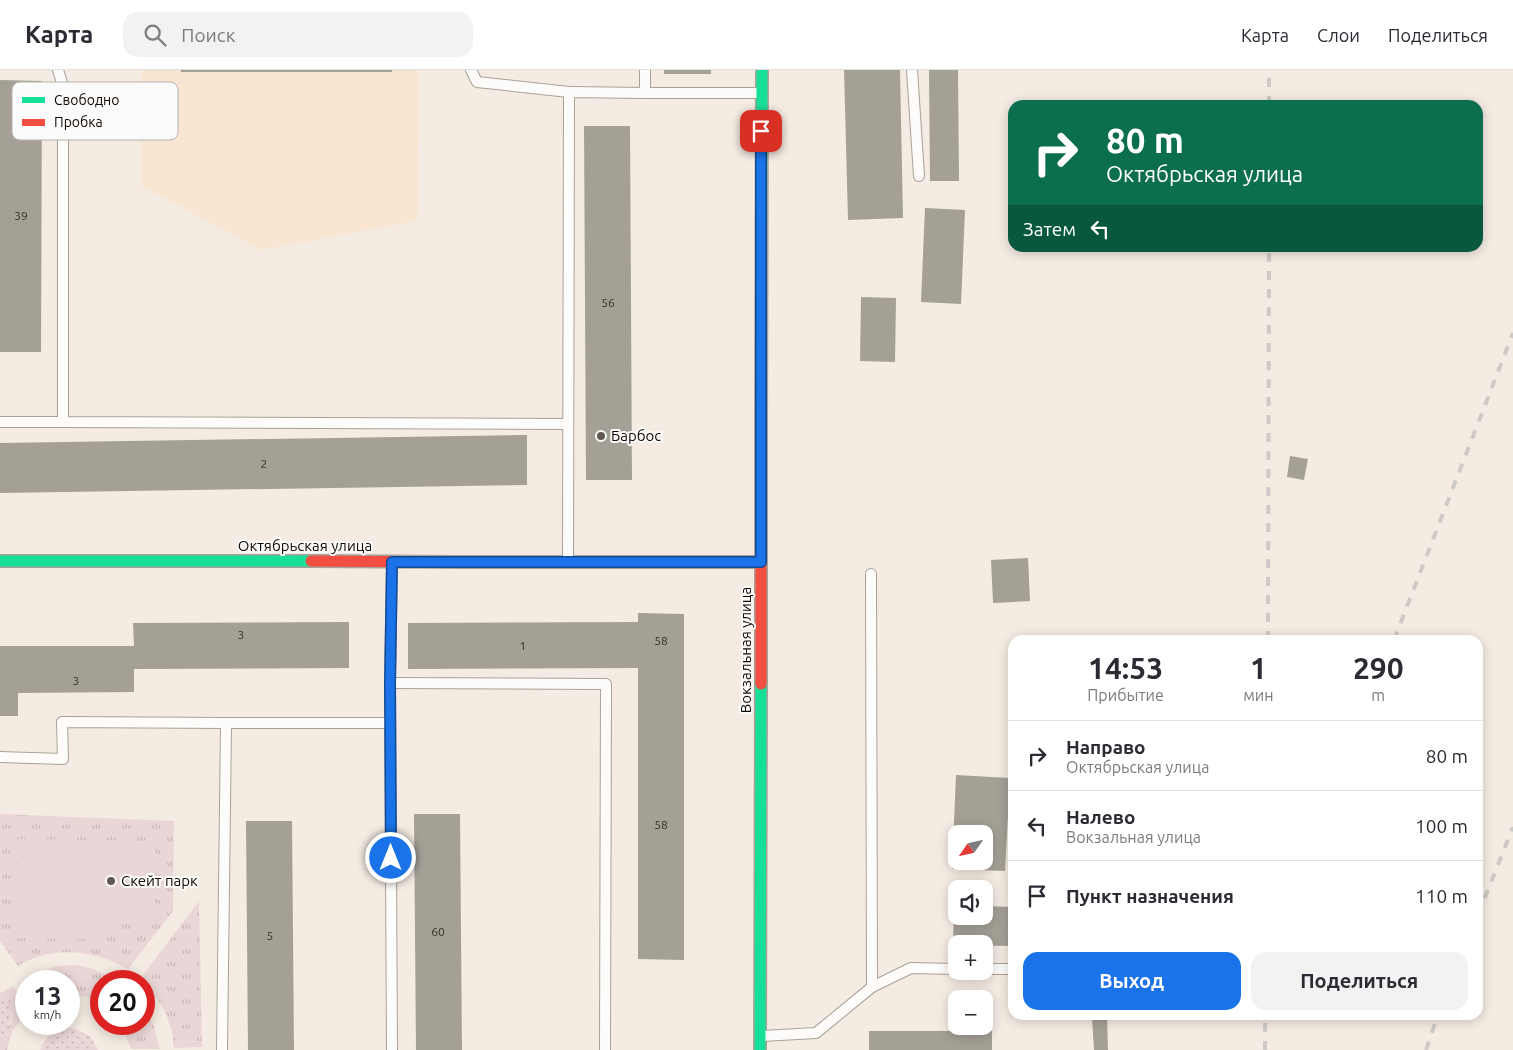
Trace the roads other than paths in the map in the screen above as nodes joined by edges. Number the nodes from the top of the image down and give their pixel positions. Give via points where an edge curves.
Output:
1 (58, 70) edge
2 (471, 70) edge
3 (645, 70) edge
4 (762, 70) edge
5 (912, 70) edge
6 (62, 82) edge
7 (569, 92) junction
8 (645, 93) junction
9 (762, 93) junction
10 (63, 140) edge
11 (919, 176) dead end
12 (0, 422) edge
13 (63, 422) junction
14 (568, 424) junction
15 (0, 561) edge
16 (568, 561) junction
17 (392, 562) junction
18 (761, 562) junction
19 (871, 574) dead end
20 (390, 683) junction
21 (226, 723) junction
22 (390, 723) junction
23 (0, 757) edge
24 (948, 969) edge
25 (993, 969) edge
26 (1008, 969) edge
27 (872, 987) junction
28 (760, 1036) junction
29 (222, 1050) edge
30 (392, 1050) edge
31 (605, 1050) edge
32 (760, 1050) edge

1 - 6 lane
2 - 7 lane via 477,82
3 - 8 lane
4 - 9 main road, Вокзальная улица
5 - 11 lane
7 - 8 lane
7 - 14 lane
8 - 9 lane
9 - 18 main road, Вокзальная улица
10 - 13 lane
12 - 13 lane
13 - 14 lane
14 - 16 lane
15 - 17 main road, Октябрьская улица
16 - 17 main road, Октябрьская улица
16 - 18 main road, Октябрьская улица
17 - 20 lane
18 - 28 main road, Вокзальная улица
19 - 27 lane
20 - 22 lane
20 - 31 lane via 606,684
21 - 22 lane
21 - 23 lane via 62,722 63,759
21 - 29 lane
22 - 30 lane
24 - 27 lane via 911,968
25 - 26 lane
27 - 28 lane via 816,1033
28 - 32 main road, Вокзальная улица

